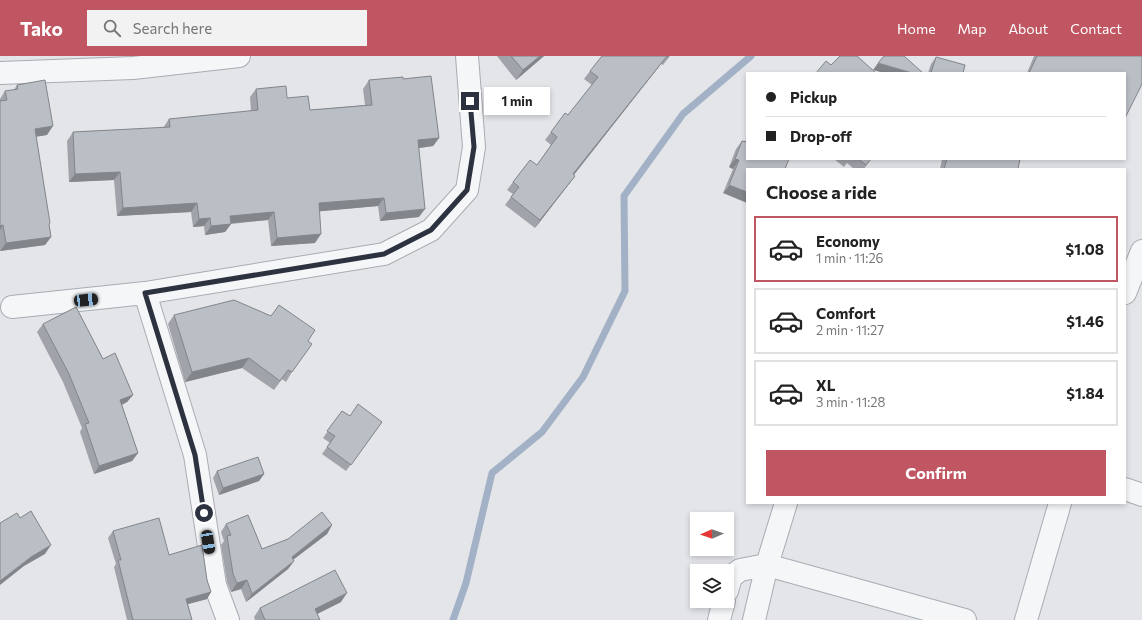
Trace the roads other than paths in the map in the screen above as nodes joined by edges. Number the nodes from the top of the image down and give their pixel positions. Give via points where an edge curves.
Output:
1 (239, 56) edge
2 (467, 56) edge
3 (0, 73) edge
4 (1142, 251) edge
5 (1126, 291) edge
6 (145, 293) junction
7 (12, 307) dead end
8 (1126, 489) edge
9 (1142, 495) edge
10 (786, 504) edge
11 (1060, 504) edge
12 (767, 565) junction
13 (734, 575) edge
14 (722, 608) edge
15 (228, 620) edge
16 (719, 620) edge
17 (754, 620) edge
18 (965, 620) edge
19 (1026, 620) edge

1 - 3 street via 133,68
2 - 6 street via 474,147 467,190 431,230 384,254
4 - 5 street
6 - 7 street
6 - 15 street via 195,455 215,585
8 - 9 street
10 - 12 street
11 - 19 street
12 - 13 street via 740,570
12 - 17 street
12 - 18 street
14 - 16 street

